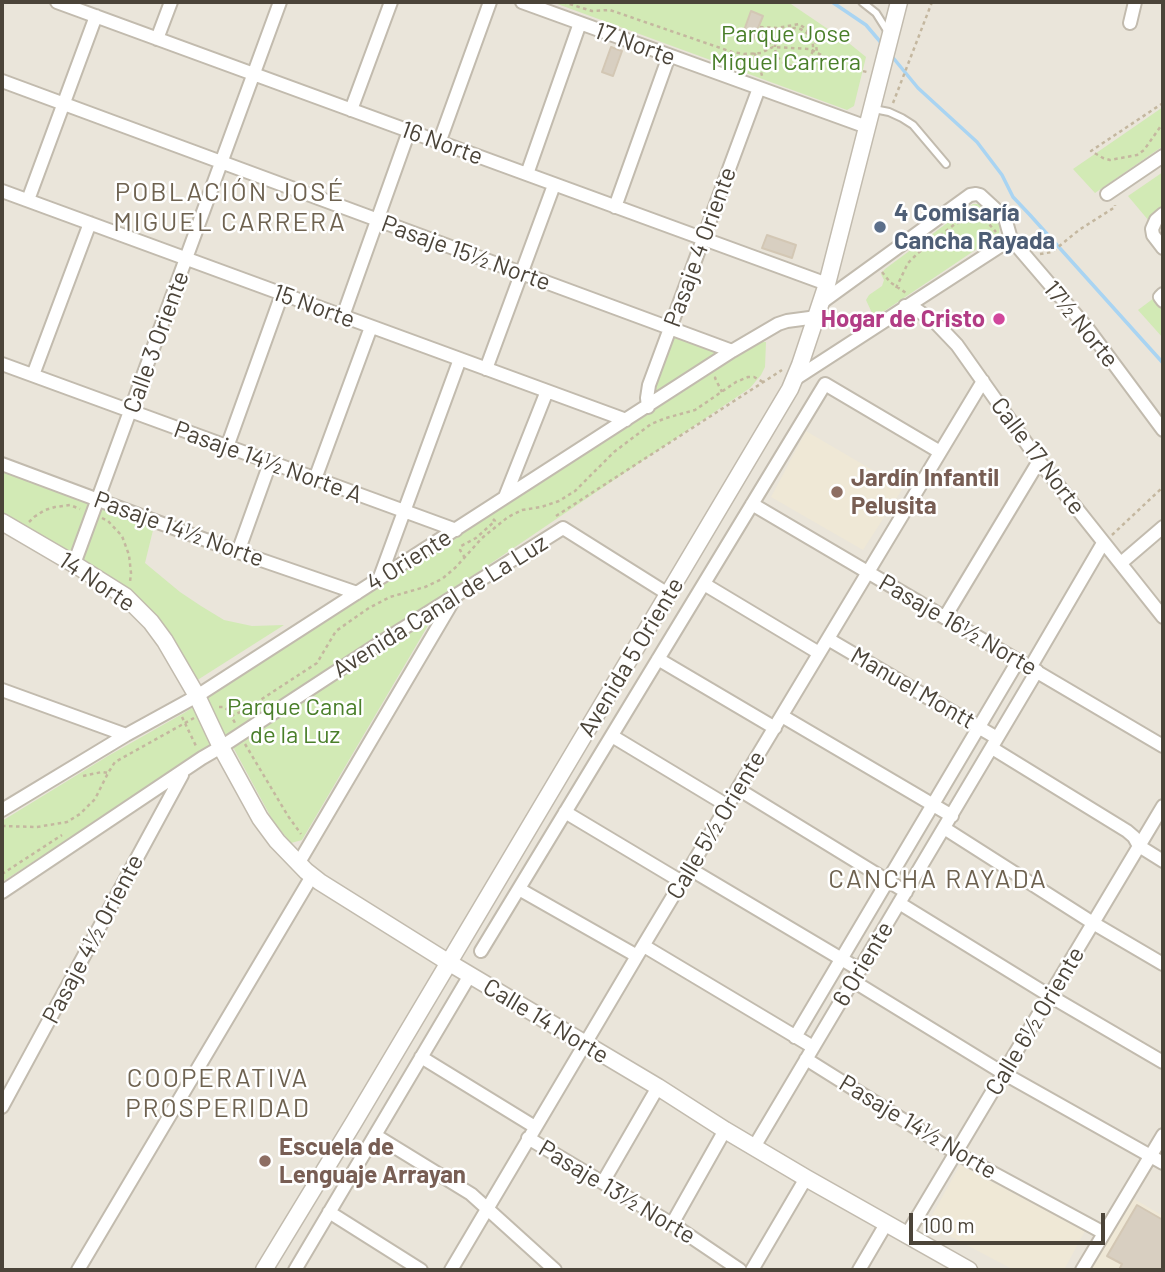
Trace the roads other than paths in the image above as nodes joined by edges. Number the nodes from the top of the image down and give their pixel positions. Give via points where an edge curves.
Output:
1 (57, 2) edge
2 (171, 2) edge
3 (280, 2) edge
4 (391, 2) edge
5 (490, 2) edge
6 (522, 2) edge
7 (862, 2) edge
8 (899, 2) edge
9 (1135, 2) edge
10 (71, 4) edge
11 (96, 16) junction
12 (580, 23) junction
13 (1130, 23) dead end
14 (890, 36) junction
15 (157, 39) junction
16 (669, 56) junction
17 (253, 75) junction
18 (2, 81) edge
19 (759, 88) junction
20 (64, 104) junction
21 (872, 108) junction
22 (351, 110) junction
23 (867, 127) junction
24 (409, 131) junction
25 (439, 142) junction
26 (1163, 156) edge
27 (221, 162) junction
28 (946, 164) dead end
29 (527, 174) junction
30 (554, 185) junction
31 (2, 191) edge
32 (1107, 194) road end
33 (28, 201) junction
34 (615, 207) junction
35 (1163, 214) edge
36 (377, 220) junction
37 (90, 223) junction
38 (703, 239) junction
39 (1008, 241) junction
40 (1163, 248) edge
41 (186, 258) junction
42 (522, 273) junction
43 (827, 284) junction
44 (282, 294) junction
45 (1163, 294) edge
46 (1163, 301) edge
47 (905, 306) junction
48 (819, 310) junction
49 (343, 316) junction
50 (371, 327) junction
51 (670, 328) junction
52 (732, 351) junction
53 (460, 359) junction
54 (2, 364) edge
55 (486, 369) junction
56 (33, 375) junction
57 (794, 379) junction
58 (983, 381) junction
59 (547, 391) junction
60 (648, 407) junction
61 (131, 411) junction
62 (626, 420) junction
63 (1163, 430) edge
64 (227, 447) junction
65 (940, 452) junction
66 (1040, 461) junction
67 (271, 463) junction
68 (2, 464) edge
69 (316, 479) junction
70 (505, 498) junction
71 (98, 500) junction
72 (752, 504) junction
73 (404, 512) junction
74 (2, 522) edge
75 (1163, 527) edge
76 (456, 530) junction
77 (1103, 543) junction
78 (238, 552) junction
79 (1121, 563) junction
80 (75, 564) junction
81 (868, 572) junction
82 (380, 577) junction
83 (704, 584) junction
84 (356, 593) junction
85 (458, 594) junction
86 (668, 594) junction
87 (1162, 614) edge
88 (945, 617) junction
89 (828, 639) junction
90 (819, 653) junction
91 (658, 659) junction
92 (1028, 667) junction
93 (3, 694) edge
94 (197, 696) junction
95 (782, 716) junction
96 (979, 727) junction
97 (775, 728) junction
98 (126, 735) junction
99 (611, 736) junction
100 (995, 743) junction
101 (1163, 746) edge
102 (221, 747) junction
103 (184, 771) junction
104 (738, 789) junction
105 (933, 804) junction
106 (728, 806) junction
107 (1163, 806) edge
108 (2, 810) edge
109 (565, 812) junction
110 (952, 816) junction
111 (944, 828) junction
112 (1139, 846) junction
113 (1163, 861) edge
114 (298, 864) junction
115 (690, 869) junction
116 (312, 876) junction
117 (887, 881) junction
118 (682, 882) junction
119 (519, 889) junction
120 (2, 892) edge
121 (903, 898) junction
122 (1093, 923) junction
123 (481, 951) dead end
124 (640, 951) junction
125 (841, 959) junction
126 (449, 962) junction
127 (1163, 964) edge
128 (470, 975) junction
129 (856, 975) junction
130 (1050, 996) junction
131 (795, 1037) junction
132 (585, 1044) junction
133 (810, 1053) junction
134 (421, 1057) junction
135 (1163, 1062) edge
136 (1003, 1073) junction
137 (658, 1087) junction
138 (2, 1107) edge
139 (725, 1130) junction
140 (532, 1133) junction
141 (375, 1135) junction
142 (1163, 1135) edge
143 (754, 1147) junction
144 (956, 1153) junction
145 (1151, 1156) junction
146 (1163, 1163) edge
147 (806, 1178) junction
148 (603, 1182) junction
149 (486, 1209) junction
150 (329, 1212) junction
151 (672, 1224) junction
152 (886, 1224) junction
153 (1104, 1233) junction
154 (906, 1236) junction
155 (951, 1266) edge
156 (78, 1270) edge
157 (264, 1270) edge
158 (295, 1270) edge
159 (421, 1270) edge
160 (451, 1270) edge
161 (554, 1270) edge
162 (740, 1270) edge
163 (752, 1270) edge
164 (859, 1270) edge
165 (969, 1270) edge
166 (1083, 1270) edge

1 - 10 street, 16 Norte
2 - 15 street
3 - 17 street, Calle 3 Oriente
4 - 22 street
5 - 25 street
6 - 12 street, 17 Norte
7 - 14 lane via 876,13
8 - 14 street, Avenida 5 Oriente
9 - 13 street
10 - 11 street, 16 Norte
11 - 15 street, 16 Norte
11 - 20 street
12 - 16 street, 17 Norte
12 - 29 street
14 - 21 street, Avenida 5 Oriente
15 - 17 street, 16 Norte
16 - 19 street, 17 Norte
16 - 34 street
17 - 22 street, 16 Norte
17 - 27 street, Calle 3 Oriente
18 - 20 street, Pasaje 15½ Norte
19 - 23 street, 17 Norte
19 - 38 street, Pasaje 4 Oriente
20 - 27 street, Pasaje 15½ Norte
20 - 33 street
21 - 23 street, Avenida 5 Oriente
21 - 28 lane via 913,125
22 - 24 street, 16 Norte
23 - 43 street, Avenida 5 Oriente
24 - 25 street, 16 Norte
24 - 36 street
25 - 29 street, 16 Norte
26 - 32 street
27 - 36 street, Pasaje 15½ Norte
27 - 41 street, Calle 3 Oriente
29 - 30 street, 16 Norte
30 - 34 street, 16 Norte
30 - 42 street
31 - 33 street, 15 Norte
33 - 37 street, 15 Norte
34 - 38 street, 16 Norte
35 - 40 street via 1152,229
36 - 42 street, Pasaje 15½ Norte
36 - 49 street
37 - 41 street, 15 Norte
37 - 56 street
38 - 43 street, 16 Norte
38 - 51 street, Pasaje 4 Oriente
39 - 47 street
39 - 48 street, 17½ Norte via 1005,218 980,195 971,195
39 - 63 street, 17½ Norte via 1088,329
41 - 44 street, 15 Norte
41 - 61 street, Calle 3 Oriente
42 - 51 street, Pasaje 15½ Norte
42 - 55 street
43 - 48 street, Avenida 5 Oriente
44 - 49 street, 15 Norte
44 - 64 street
45 - 46 street
47 - 57 street
47 - 58 street, Calle 17 Norte via 947,333
48 - 52 street, 4 Oriente via 778,324
48 - 57 street, Avenida 5 Oriente
49 - 50 street, 15 Norte
50 - 53 street, 15 Norte
50 - 69 street
51 - 52 street, Pasaje 15½ Norte
51 - 60 street, Pasaje 4 Oriente via 649,385
52 - 60 street, 4 Oriente
53 - 55 street, 15 Norte
53 - 73 street
54 - 56 street, Pasaje 14½ Norte A
55 - 59 street, 15 Norte
56 - 61 street, Pasaje 14½ Norte A
57 - 86 street, Avenida 5 Oriente
58 - 65 street, Calle 5½ Oriente
58 - 66 street, Calle 17 Norte
59 - 62 street, 15 Norte
59 - 70 street
60 - 62 street, 4 Oriente
61 - 64 street, Pasaje 14½ Norte A
61 - 71 street, Calle 3 Oriente
62 - 70 street, 4 Oriente
64 - 67 street, Pasaje 14½ Norte A
65 - 72 street via 825,384
65 - 81 street, Calle 5½ Oriente
66 - 77 street, Calle 17 Norte
66 - 88 street
67 - 69 street, Pasaje 14½ Norte A
67 - 78 street
68 - 71 street, Pasaje 14½ Norte
69 - 73 street, Pasaje 14½ Norte A
70 - 76 street, 4 Oriente
71 - 78 street, Pasaje 14½ Norte
71 - 80 street, Calle 3 Oriente
72 - 81 street, Pasaje 16½ Norte
72 - 83 street
73 - 76 street, Pasaje 14½ Norte A
73 - 82 street
74 - 80 street, 14 Norte
75 - 79 street
76 - 82 street, 4 Oriente
77 - 79 street, Calle 17 Norte
77 - 92 street, 6 Oriente
78 - 84 street, Pasaje 14½ Norte
79 - 87 street, Calle 17 Norte
80 - 94 street, 14 Norte via 125,596 145,615
81 - 88 street, Pasaje 16½ Norte
81 - 89 street, Calle 5½ Oriente
82 - 84 street, 4 Oriente
83 - 90 street
83 - 91 street
84 - 94 street, 4 Oriente
85 - 86 street, Avenida Canal de La Luz via 563,528
85 - 102 street, Avenida Canal de La Luz
85 - 114 street
86 - 126 street, Avenida 5 Oriente
88 - 92 street, Pasaje 16½ Norte
89 - 90 street, Calle 5½ Oriente
89 - 96 street, Manuel Montt
90 - 95 street, Calle 5½ Oriente
91 - 97 street
91 - 99 street
92 - 96 street, 6 Oriente
92 - 100 street, 6 Oriente
92 - 101 street, Pasaje 16½ Norte
93 - 98 street
94 - 98 street, 4 Oriente
94 - 102 street, Calle 14 Norte
95 - 97 street, Calle 5½ Oriente
95 - 105 street
96 - 100 street, Manuel Montt
96 - 105 street, 6 Oriente
97 - 104 street, Calle 5½ Oriente
98 - 108 street, 4 Oriente
99 - 106 street
99 - 109 street
100 - 110 street, 6 Oriente
100 - 112 street, Manuel Montt via 1127,831
102 - 103 street, Avenida Canal de La Luz
102 - 114 street, Calle 14 Norte via 260,818
103 - 120 street, Avenida Canal de La Luz
103 - 138 street, Pasaje 4½ Oriente
104 - 106 street, Calle 5½ Oriente
104 - 117 street
105 - 110 street
105 - 117 street, 6 Oriente
106 - 115 street, Calle 5½ Oriente
107 - 112 street, Calle 6½ Oriente
109 - 118 street
109 - 119 street
110 - 111 street, 6 Oriente
111 - 121 street, 6 Oriente
111 - 122 street
112 - 113 street, Manuel Montt
112 - 122 street, Calle 6½ Oriente
114 - 116 street, Calle 14 Norte
115 - 118 street, Calle 5½ Oriente
115 - 125 street
116 - 126 street, Calle 14 Norte
116 - 156 street
117 - 121 street
117 - 125 street, 6 Oriente
118 - 124 street, Calle 5½ Oriente
119 - 123 street
119 - 124 street, Pasaje 14½ Norte
121 - 129 street, 6 Oriente
121 - 130 street
122 - 127 street
122 - 130 street, Calle 6½ Oriente
124 - 131 street, Pasaje 14½ Norte
124 - 132 street, Calle 5½ Oriente
125 - 129 street
125 - 131 street, 6 Oriente
126 - 128 street, Calle 14 Norte
126 - 157 street, Avenida 5 Oriente
128 - 132 street, Calle 14 Norte
128 - 134 street
129 - 133 street, 6 Oriente
129 - 136 street
130 - 135 street
130 - 136 street, Calle 6½ Oriente
131 - 133 street, Pasaje 14½ Norte
132 - 137 street, Calle 14 Norte
132 - 140 street, Calle 5½ Oriente
133 - 143 street, 6 Oriente
133 - 144 street, Pasaje 14½ Norte
134 - 140 street, Pasaje 13½ Norte
134 - 141 street
136 - 144 street, Calle 6½ Oriente
136 - 145 street
137 - 139 street, Calle 14 Norte
137 - 148 street
139 - 143 street, Calle 14 Norte
139 - 151 street
140 - 148 street, Pasaje 13½ Norte
140 - 149 street, Calle 5½ Oriente
141 - 149 street via 471,1194
141 - 150 street
142 - 145 street
143 - 147 street, Calle 14 Norte
144 - 153 street, Pasaje 14½ Norte
144 - 154 street, Calle 6½ Oriente
145 - 146 street
145 - 153 street
147 - 152 street, Calle 14 Norte
147 - 163 street
148 - 151 street, Pasaje 13½ Norte
149 - 160 street, Calle 5½ Oriente
149 - 161 street
150 - 158 street
150 - 159 street
151 - 162 street, Pasaje 13½ Norte
152 - 154 street, Calle 14 Norte
152 - 164 street
153 - 166 street
154 - 155 street, Calle 14 Norte
155 - 165 street, Calle 14 Norte

